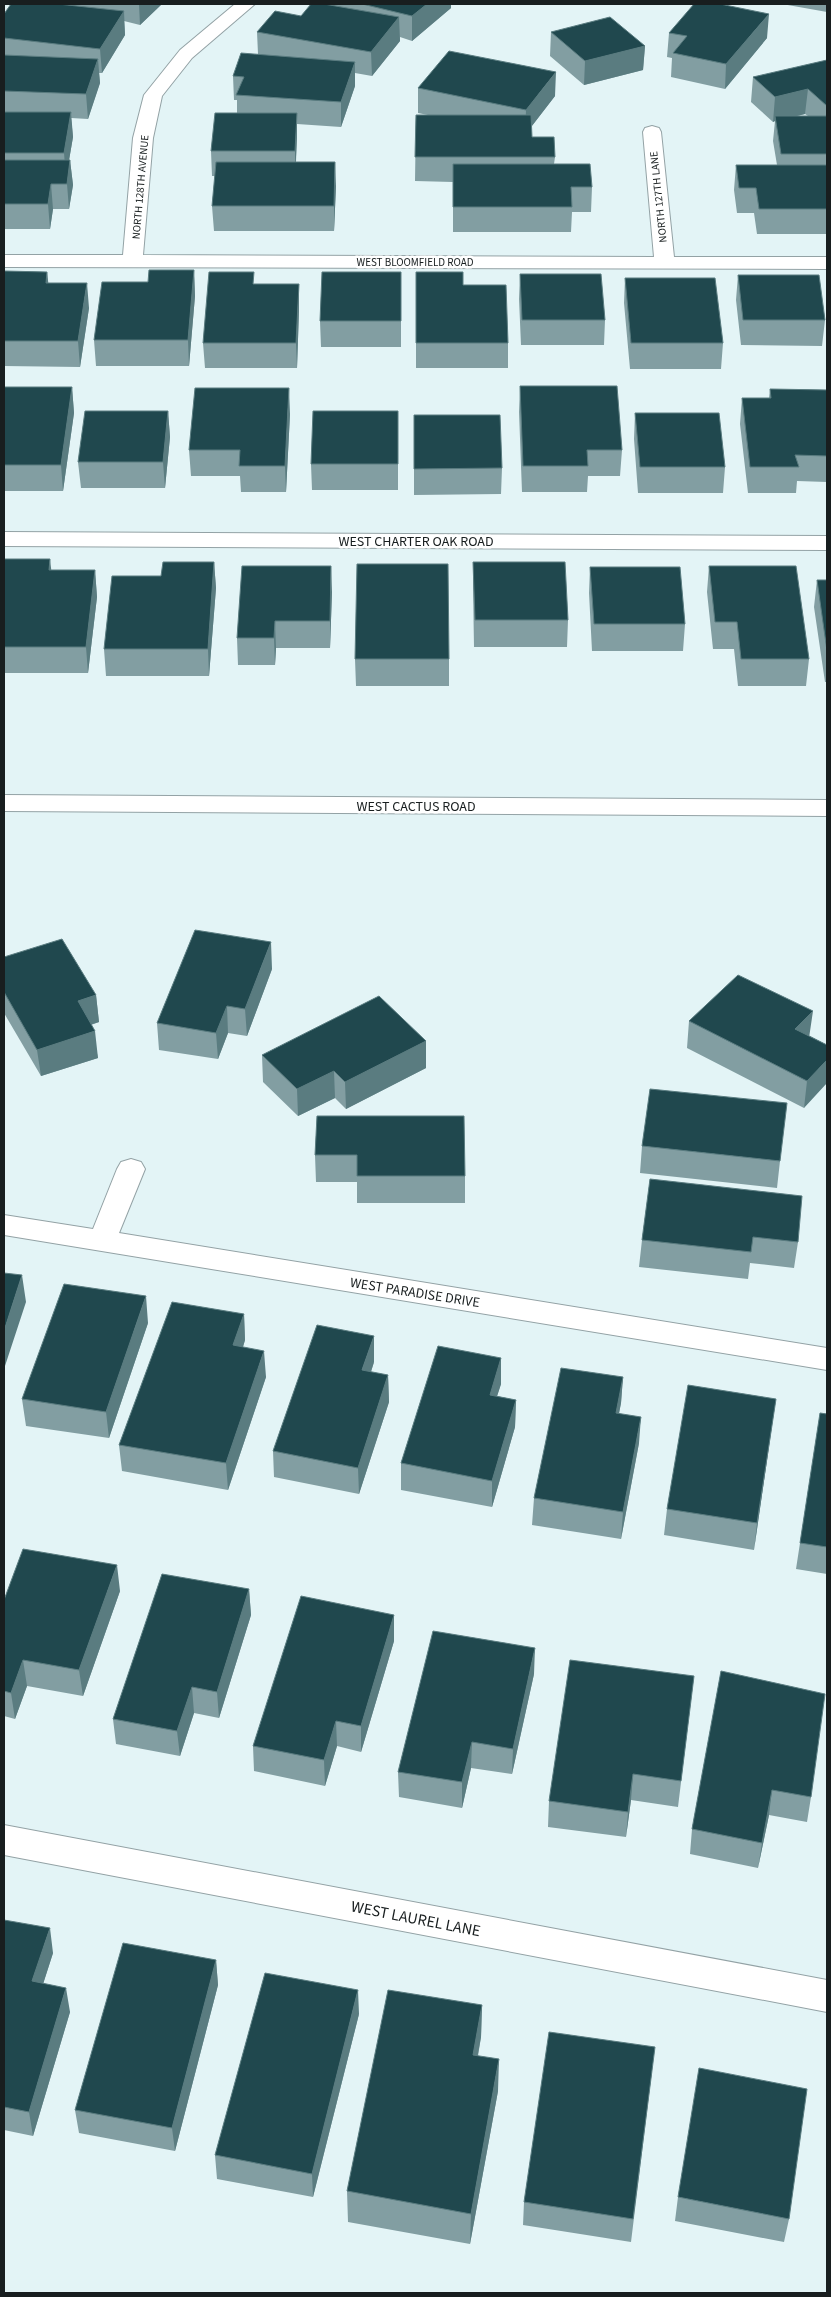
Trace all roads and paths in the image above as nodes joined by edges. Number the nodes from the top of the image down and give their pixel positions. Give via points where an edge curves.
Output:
1 (246, 4) edge
2 (652, 132) dead end
3 (4, 261) edge
4 (133, 261) junction
5 (665, 262) junction
6 (827, 263) edge
7 (4, 539) edge
8 (827, 543) edge
9 (4, 803) edge
10 (827, 808) edge
11 (131, 1169) dead end
12 (4, 1225) edge
13 (102, 1241) junction
14 (827, 1359) edge
15 (4, 1840) edge
16 (827, 1996) edge

1 - 4 street, NORTH 128TH AVENUE via 186,54 153,95 143,138
2 - 5 street, NORTH 127TH LANE
3 - 4 street, WEST BLOOMFIELD ROAD
4 - 5 street, WEST BLOOMFIELD ROAD
5 - 6 street, WEST BLOOMFIELD ROAD
7 - 8 street, WEST CHARTER OAK ROAD
9 - 10 street, WEST CACTUS ROAD
11 - 13 street
12 - 13 street, WEST PARADISE DRIVE
13 - 14 street, WEST PARADISE DRIVE
15 - 16 street, WEST LAUREL LANE

